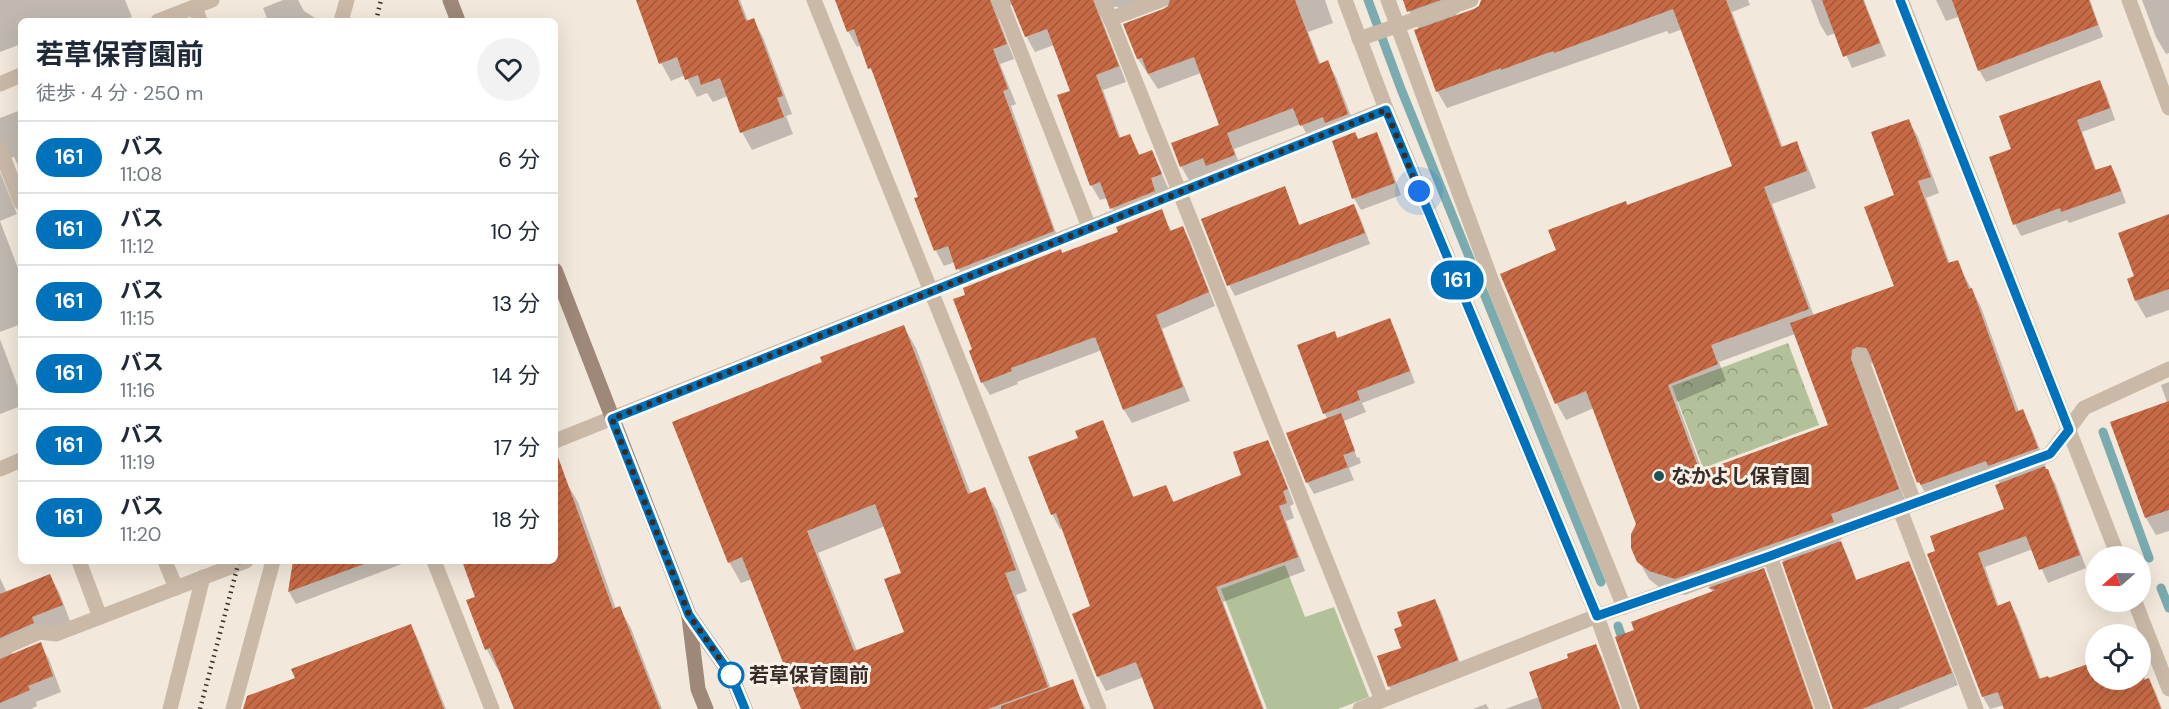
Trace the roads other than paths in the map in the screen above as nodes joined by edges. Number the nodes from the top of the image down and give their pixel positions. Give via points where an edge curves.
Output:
1 (212, 0) edge
2 (347, 0) edge
3 (450, 0) edge
4 (814, 0) edge
5 (1000, 0) edge
6 (1103, 0) edge
7 (1161, 0) edge
8 (1345, 0) edge
9 (1388, 0) edge
10 (1471, 0) edge
11 (1900, 0) edge
12 (2129, 0) edge
13 (197, 14) edge
14 (175, 18) edge
15 (343, 18) edge
16 (457, 18) edge
17 (1110, 19) junction
18 (1394, 27) junction
19 (1364, 37) junction
20 (18, 76) edge
21 (0, 84) edge
22 (2169, 108) edge
23 (1386, 110) junction
24 (0, 149) edge
25 (1178, 191) junction
26 (18, 195) edge
27 (1089, 227) junction
28 (558, 278) edge
29 (931, 291) junction
30 (1860, 356) dead end
31 (2169, 369) edge
32 (612, 419) junction
33 (2069, 430) junction
34 (558, 440) edge
35 (18, 461) edge
36 (0, 469) edge
37 (1914, 502) junction
38 (1899, 507) junction
39 (2114, 546) edge
40 (1770, 556) junction
41 (80, 564) edge
42 (166, 564) edge
43 (238, 564) edge
44 (272, 564) edge
45 (435, 564) edge
46 (202, 578) junction
47 (176, 588) junction
48 (1624, 606) junction
49 (2139, 612) edge
50 (689, 615) junction
51 (1597, 616) junction
52 (100, 617) junction
53 (0, 649) edge
54 (2169, 689) edge
55 (1382, 700) junction
56 (170, 709) edge
57 (234, 709) edge
58 (492, 709) edge
59 (706, 709) edge
60 (745, 709) edge
61 (1099, 709) edge
62 (1360, 709) edge
63 (1630, 709) edge
64 (1824, 709) edge
65 (1976, 709) edge

1 - 13 street
2 - 15 street
3 - 16 street
4 - 29 street
5 - 27 street
6 - 17 street
7 - 17 street
8 - 19 street
9 - 18 street
10 - 18 street
11 - 33 street
12 - 22 street
13 - 14 street
17 - 25 street
18 - 19 street
18 - 48 street
19 - 23 street
20 - 21 street
23 - 25 street
23 - 51 street
24 - 26 street
25 - 27 street
25 - 55 street
27 - 29 street
28 - 32 street
29 - 32 street
29 - 61 street
30 - 37 street
31 - 33 street via 2084,408
32 - 34 street
32 - 50 street
33 - 37 street via 2050,454
33 - 39 street
35 - 36 street
37 - 38 street
38 - 40 street
38 - 65 street
40 - 48 street
40 - 64 street
41 - 52 street
42 - 47 street
43 - 46 street
44 - 57 street
45 - 58 street
46 - 47 street
46 - 56 street
47 - 52 street
48 - 51 street
49 - 54 street
50 - 59 street via 698,689
50 - 60 street via 731,675
51 - 55 street
51 - 63 street
52 - 53 street via 56,634 39,632
55 - 62 street

